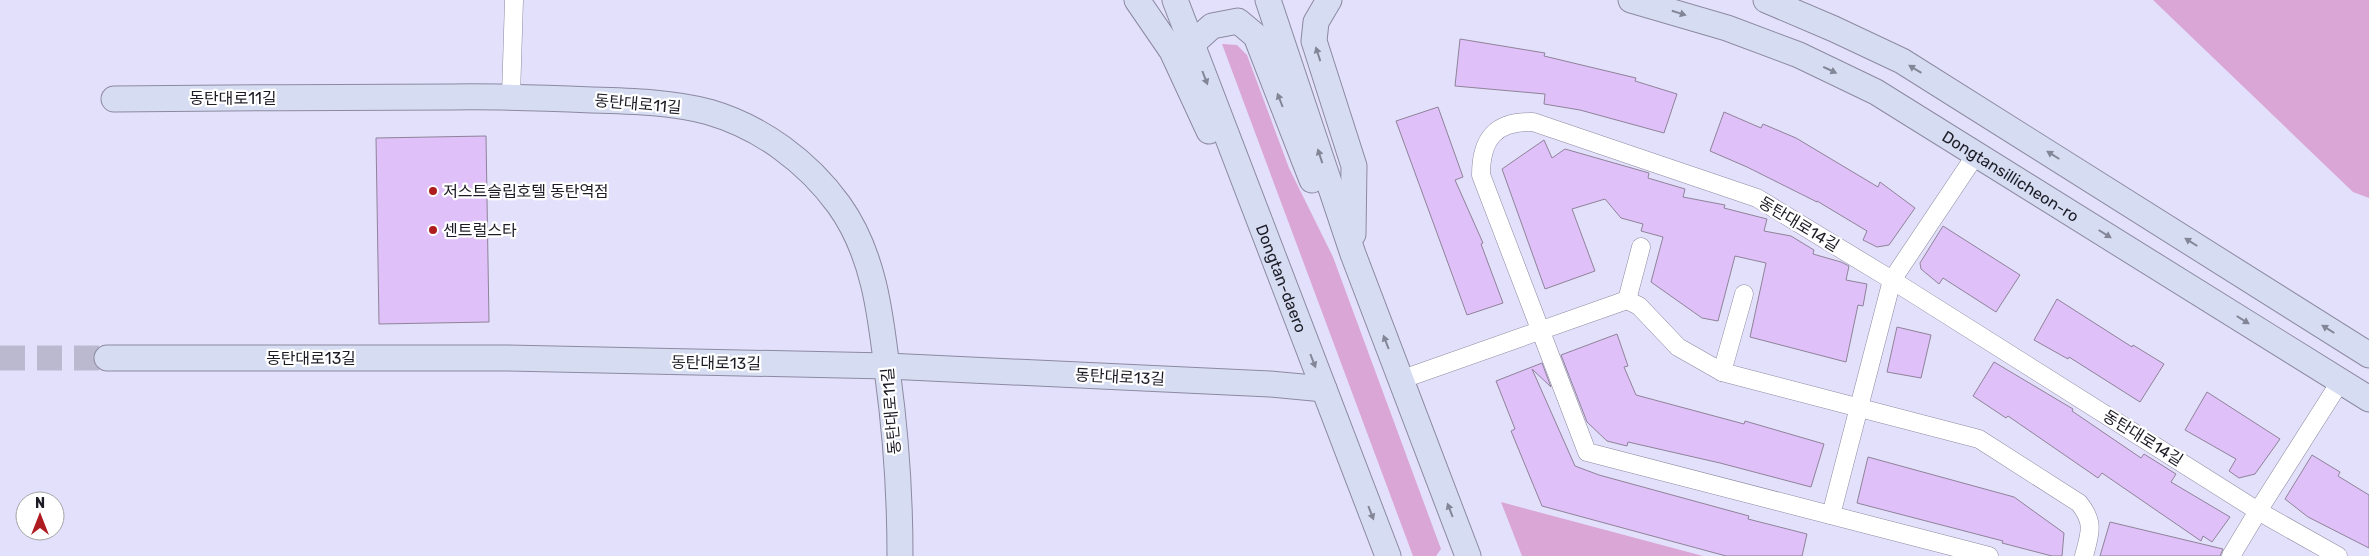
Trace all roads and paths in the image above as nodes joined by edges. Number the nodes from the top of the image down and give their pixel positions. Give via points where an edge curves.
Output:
1 (514, 0) edge
2 (1137, 0) edge
3 (1175, 0) edge
4 (1268, 0) edge
5 (1329, 0) edge
6 (1632, 0) edge
7 (1766, 0) edge
8 (1192, 44) junction
9 (511, 96) junction
10 (114, 99) dead end
11 (1977, 153) junction
12 (1641, 247) dead end
13 (1352, 254) junction
14 (1276, 263) junction
15 (1892, 280) junction
16 (1744, 294) dead end
17 (1627, 300) junction
18 (1541, 330) junction
19 (2369, 356) edge
20 (107, 358) tunnel mouth
21 (887, 366) junction
22 (1722, 372) junction
23 (1400, 380) junction
24 (2340, 382) junction
25 (1324, 389) junction
26 (2369, 399) edge
27 (1859, 408) junction
28 (2258, 511) junction
29 (1831, 515) junction
30 (900, 556) edge
31 (1388, 556) edge
32 (1468, 556) edge
33 (1989, 556) edge
34 (2084, 556) edge
35 (2231, 556) edge
36 (2338, 556) edge

1 - 9 street
2 - 14 main road via 1172,51
3 - 8 main road, Dongtan-daero
13 -> 4 main road
13 -> 5 main road via 1354,166 1314,41 1316,22
6 -> 11 main road, Dongtansillicheon-ro via 1727,28 1799,55 1876,92
19 -> 7 main road via 1902,61
13 -> 8 main road via 1309,175 1256,36 1238,21 1212,26
8 -> 14 main road, Dongtan-daero
9 - 10 main road, 동탄대로11길
9 - 21 main road, 동탄대로11길 via 656,102 710,113 754,130 784,150 814,174 840,207 859,239 873,280
11 - 15 street
11 -> 24 main road, Dongtansillicheon-ro
12 - 17 street
23 -> 13 main road
14 -> 25 main road, Dongtan-daero
15 - 18 street, 동탄대로14길 via 1757,198 1533,122 1517,122 1500,128 1489,137 1484,147 1481,175
15 - 27 street
15 - 28 street, 동탄대로14길
16 - 22 street
17 - 18 street
17 - 22 street via 1639,306 1678,347
18 - 23 street
18 - 29 street, 동탄대로14길 via 1588,452
20 - 21 main road, 동탄대로13길 via 508,358
21 - 25 main road, 동탄대로13길
21 - 30 main road, 동탄대로11길 via 900,515
22 - 27 street
32 -> 23 main road
24 - 26 main road, Dongtansillicheon-ro
24 - 28 street
25 -> 31 main road, Dongtan-daero
27 - 29 street
27 - 34 street via 1979,439 2079,503 2088,514 2091,528
28 - 35 street
28 - 36 street, 동탄대로14길
29 - 33 street, 동탄대로14길

